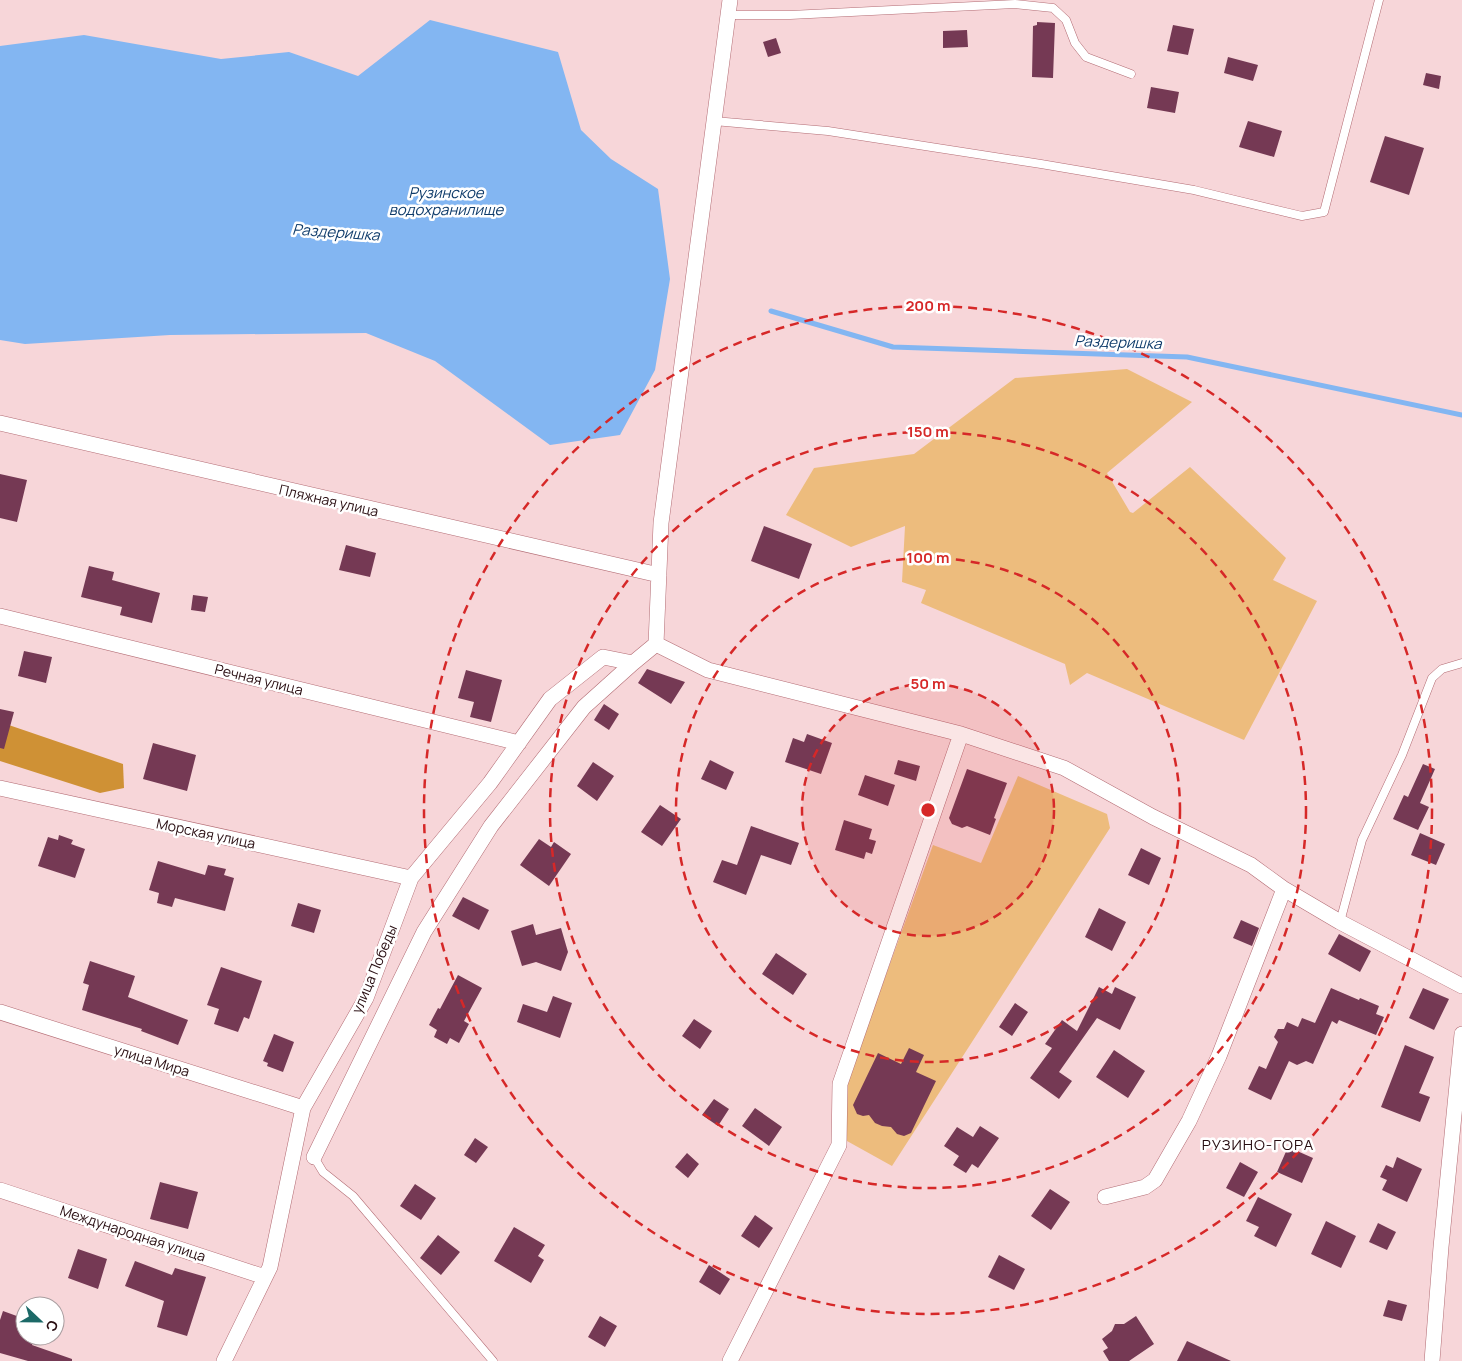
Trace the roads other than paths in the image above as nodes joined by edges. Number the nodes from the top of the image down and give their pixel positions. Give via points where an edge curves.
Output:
1 (1379, 0) edge
2 (729, 7) edge
3 (1131, 74) dead end
4 (714, 121) junction
5 (0, 423) edge
6 (659, 575) junction
7 (0, 616) edge
8 (656, 644) junction
9 (633, 663) junction
10 (1462, 663) edge
11 (961, 734) junction
12 (519, 743) junction
13 (0, 788) edge
14 (411, 878) junction
15 (1284, 889) junction
16 (1340, 922) junction
17 (1462, 986) edge
18 (0, 1012) edge
19 (1462, 1034) edge
20 (303, 1108) junction
21 (314, 1157) joint
22 (0, 1190) edge
23 (1105, 1197) dead end
24 (266, 1276) junction
25 (224, 1361) edge
26 (492, 1361) edge
27 (730, 1361) edge
28 (1432, 1361) edge

1 - 4 lane via 1324,212 1302,216 1194,190 1041,164 828,131
2 - 3 lane via 790,15 1015,4 1053,8 1066,20 1075,43 1086,57
2 - 4 street
4 - 6 street via 661,523
5 - 6 street, Пляжная улица
6 - 8 street
7 - 12 street, Речная улица
8 - 9 street
8 - 11 street via 708,670
9 - 12 street, улица Победы via 603,657 550,699
9 - 21 street via 584,707 490,826 424,932
10 - 16 lane via 1442,669 1432,678 1402,755 1362,840
11 - 15 street via 1064,768 1251,866
11 - 27 street via 840,1084 840,1145
12 - 14 street, улица Победы
13 - 14 street, Морская улица
14 - 20 street, улица Победы via 366,998
15 - 16 street
15 - 23 street via 1219,1056 1189,1120 1155,1180 1145,1187
16 - 17 street
18 - 20 street, улица Мира
19 - 28 street
20 - 24 street, улица Победы
21 - 26 lane via 323,1172 353,1196
22 - 24 street, Международная улица
24 - 25 street, улица Победы

